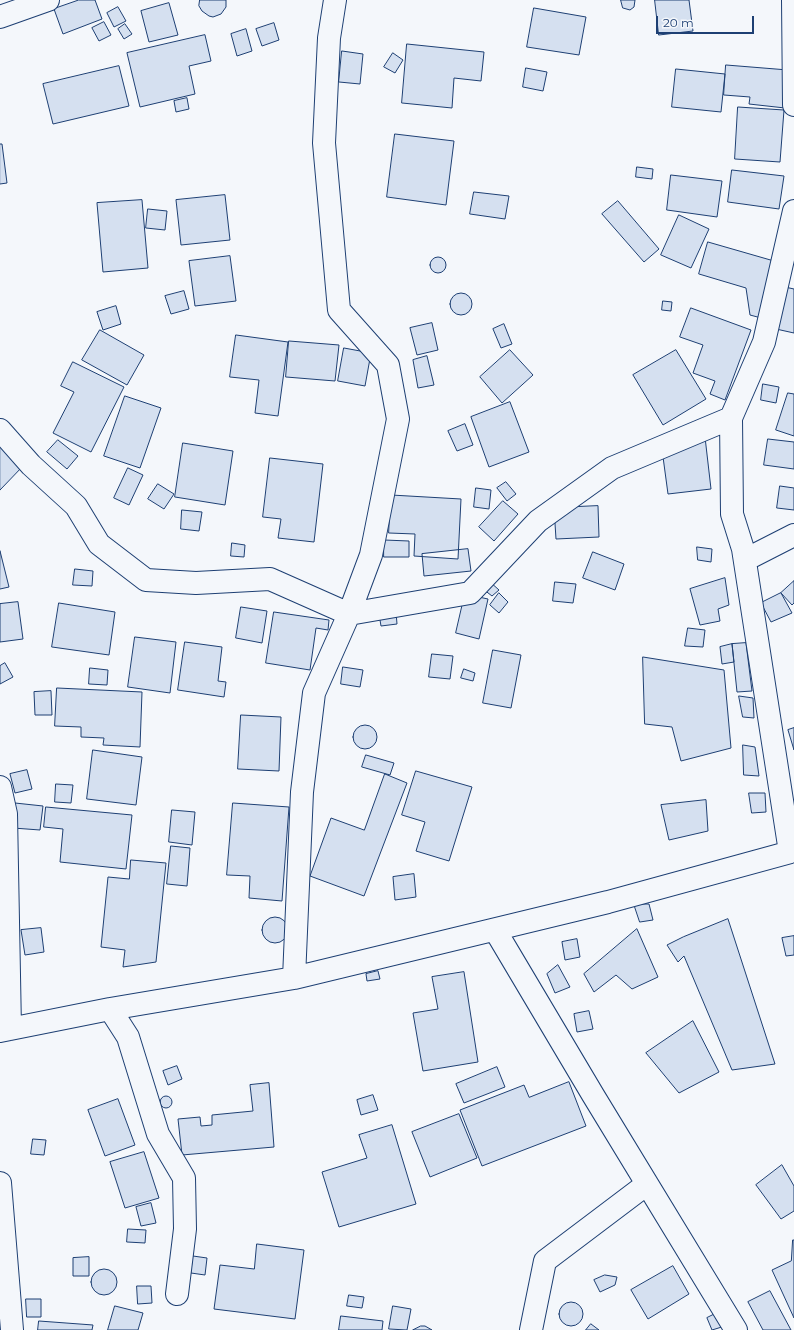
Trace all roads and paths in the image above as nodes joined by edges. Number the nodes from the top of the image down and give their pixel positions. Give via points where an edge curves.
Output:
1 (48, 0) edge
2 (334, 0) edge
3 (793, 0) edge
4 (0, 17) edge
5 (794, 105) edge
6 (794, 211) edge
7 (731, 418) junction
8 (0, 430) edge
9 (794, 535) edge
10 (745, 560) junction
11 (349, 614) junction
12 (0, 787) edge
13 (792, 851) edge
14 (495, 930) junction
15 (294, 978) junction
16 (110, 1009) junction
17 (5, 1030) edge
18 (0, 1183) edge
19 (647, 1184) junction
20 (177, 1294) dead end
21 (12, 1330) edge
22 (531, 1330) edge
23 (736, 1330) edge

1 - 4 street
2 - 11 street via 329,38 324,143 339,310 388,365 398,419 371,555
3 - 5 street
6 - 7 street via 764,342
7 - 10 street via 732,514
7 - 11 street via 612,468 538,521 470,593
8 - 11 street via 31,465 76,506 99,544 146,580 196,583 270,579
9 - 10 street
10 - 13 street
11 - 15 street via 314,693 302,792
12 - 17 street via 6,814
13 - 14 street
14 - 15 street
14 - 19 street
15 - 16 street
16 - 17 street
16 - 20 street via 128,1037 158,1134 184,1178 185,1229
18 - 21 street
19 - 22 street via 545,1261
19 - 23 street

